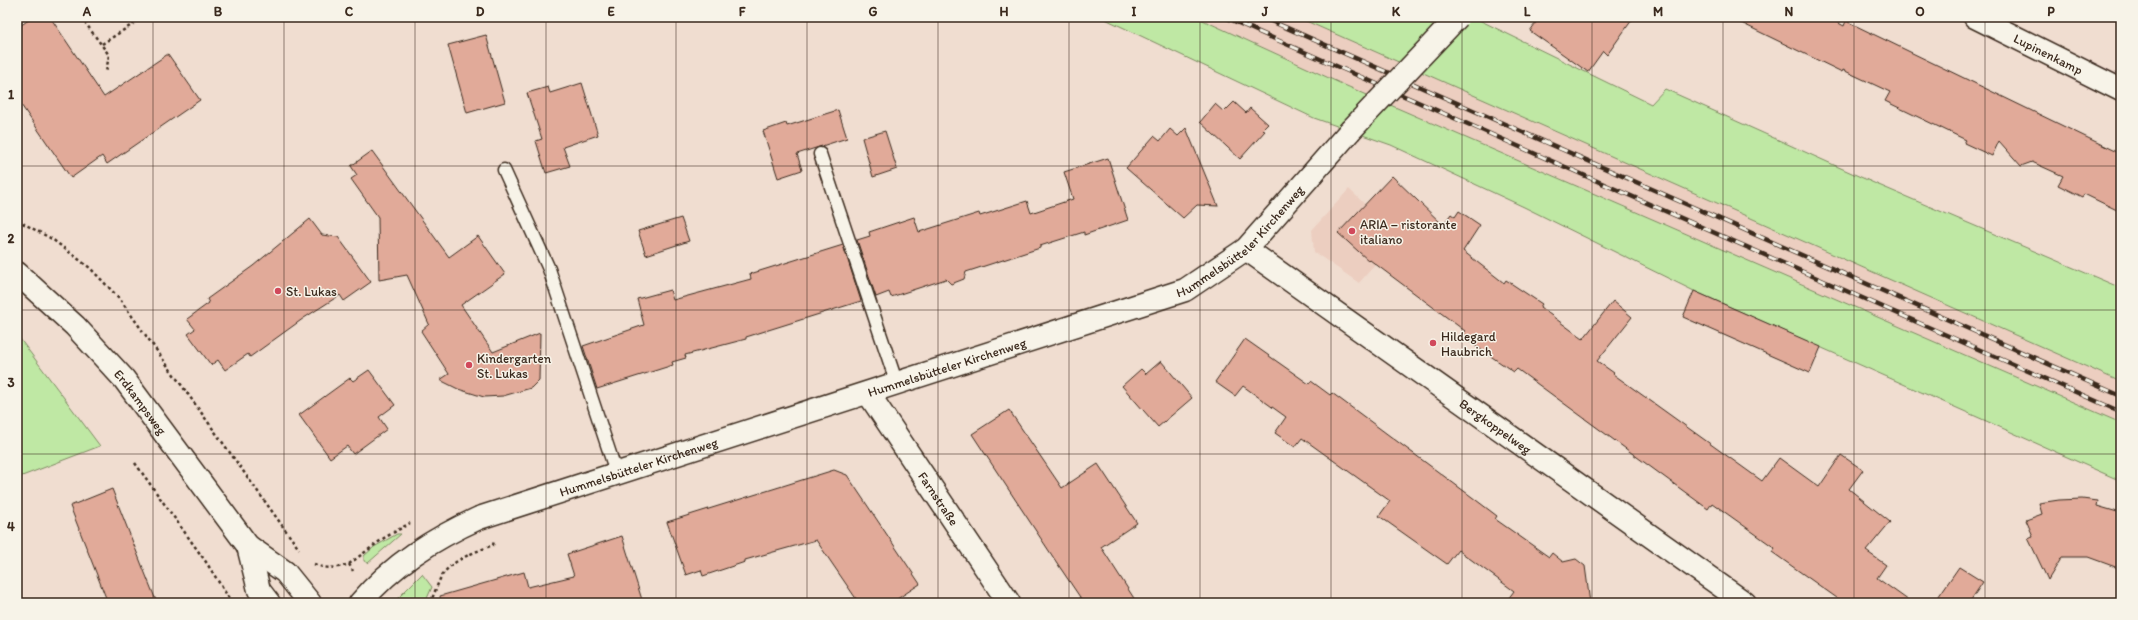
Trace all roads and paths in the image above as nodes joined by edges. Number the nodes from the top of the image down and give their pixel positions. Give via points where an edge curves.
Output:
1 (81, 17) edge
2 (144, 17) edge
3 (1458, 17) edge
4 (1975, 17) edge
5 (102, 44) junction
6 (106, 72) dead end
7 (2121, 90) edge
8 (820, 154) dead end
9 (504, 170) dead end
10 (17, 220) edge
11 (1246, 250) junction
12 (17, 273) edge
13 (897, 384) junction
14 (868, 393) junction
15 (135, 463) dead end
16 (617, 475) junction
17 (509, 507) junction
18 (384, 538) dead end
19 (248, 546) junction
20 (303, 554) dead end
21 (312, 563) dead end
22 (348, 564) junction
23 (354, 574) dead end
24 (232, 603) edge
25 (269, 603) edge
26 (310, 603) edge
27 (360, 603) edge
28 (430, 603) edge
29 (1009, 603) edge
30 (1745, 603) edge

1 - 5 path
2 - 5 path
3 - 11 street, Hummelsbütteler Kirchenweg, bridge via 1350,131
4 - 7 street, Lupinenkamp
5 - 6 path via 109,55
8 - 13 lane
9 - 16 lane via 549,269
10 - 20 path via 52,239 90,268 119,298
11 - 13 street, Hummelsbütteler Kirchenweg via 1185,290
11 - 30 street, Bergkoppelweg
12 - 19 street, Erdkampsweg via 75,326 124,379
13 - 14 street, Hummelsbütteler Kirchenweg
14 - 16 street, Hummelsbütteler Kirchenweg
14 - 29 street, Farnstraße
15 - 24 path
16 - 17 street, Hummelsbütteler Kirchenweg
17 - 27 street, Hummelsbütteler Kirchenweg via 451,531 421,548 393,570
17 - 28 path via 493,545 450,566 442,576
18 - 22 path
19 - 25 street, Erdkampsweg via 259,590
19 - 26 street, Erdkampsweg via 285,572
21 - 22 path via 323,568
22 - 23 path

